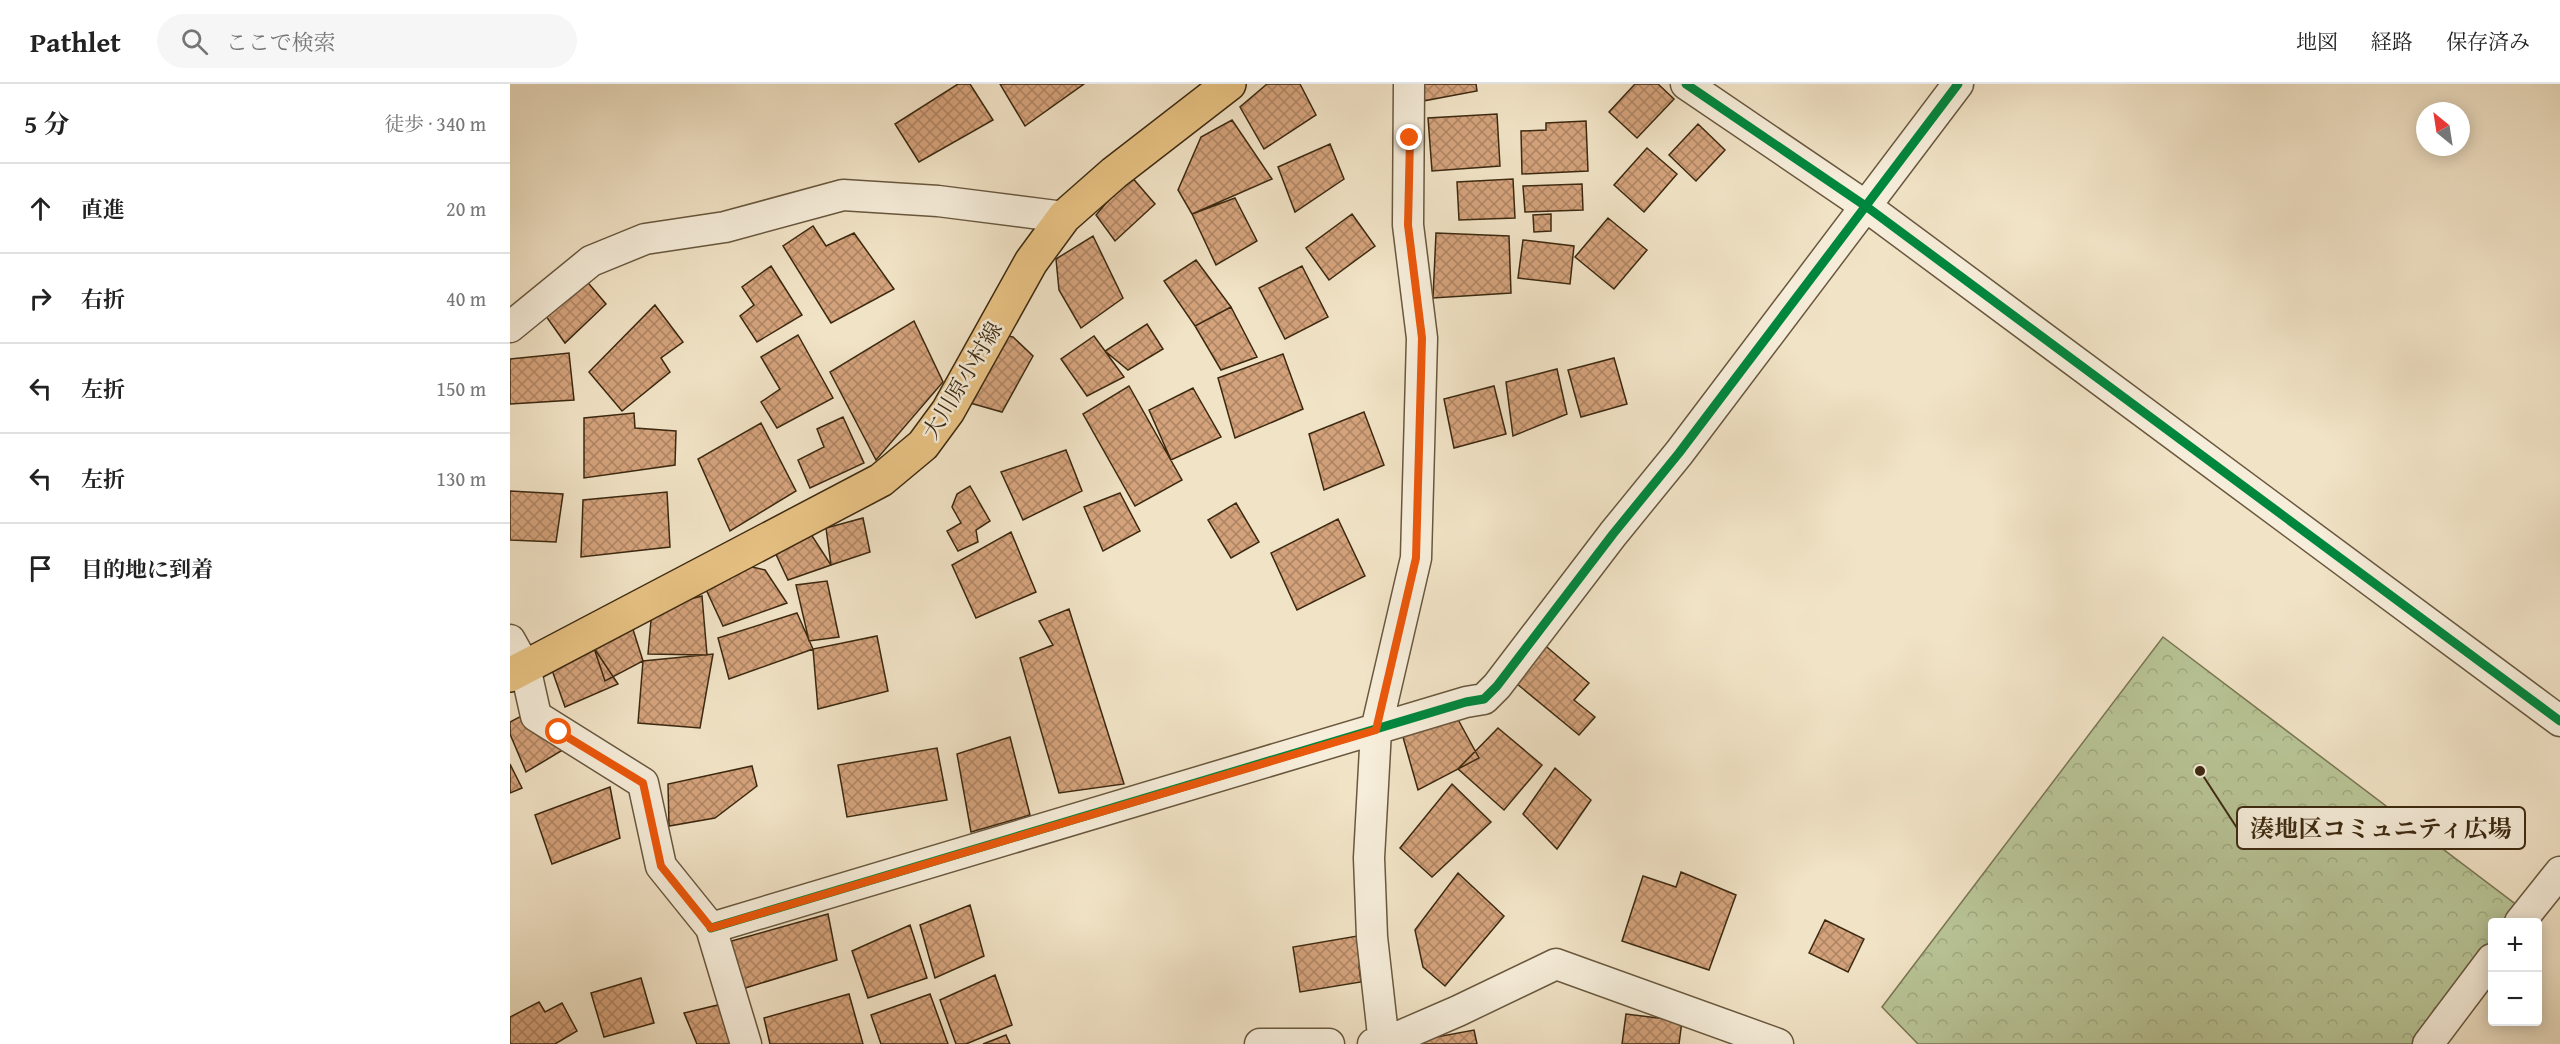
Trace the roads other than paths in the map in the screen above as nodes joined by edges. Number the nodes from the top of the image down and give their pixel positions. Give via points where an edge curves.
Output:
1 (1229, 84) edge
2 (1409, 84) edge
3 (1686, 84) edge
4 (1958, 84) edge
5 (1867, 207) junction
6 (1064, 217) junction
7 (510, 327) edge
8 (515, 661) edge
9 (2560, 721) edge
10 (1376, 730) junction
11 (2560, 872) edge
12 (2523, 918) edge
13 (711, 928) junction
14 (2488, 966) edge
15 (746, 1044) edge
16 (1260, 1044) edge
17 (1329, 1044) edge
18 (1373, 1044) edge
19 (1384, 1044) edge
20 (1778, 1044) edge
21 (2428, 1044) edge

1 - 6 main road, 大川原小村線
2 - 10 street via 1408,225 1422,338 1416,558
3 - 5 street
4 - 5 street
5 - 9 street
5 - 10 street via 1497,686 1484,699
6 - 7 street via 938,201 843,195 725,227 645,239 591,261
6 - 8 main road, 大川原小村線 via 1031,262 948,411 923,445 881,480
8 - 13 street via 536,716 643,783 661,866
10 - 13 street
10 - 19 street via 1369,858 1372,937
11 - 12 street
13 - 15 street
14 - 21 street
16 - 17 street
18 - 19 street
19 - 20 street via 1556,964

